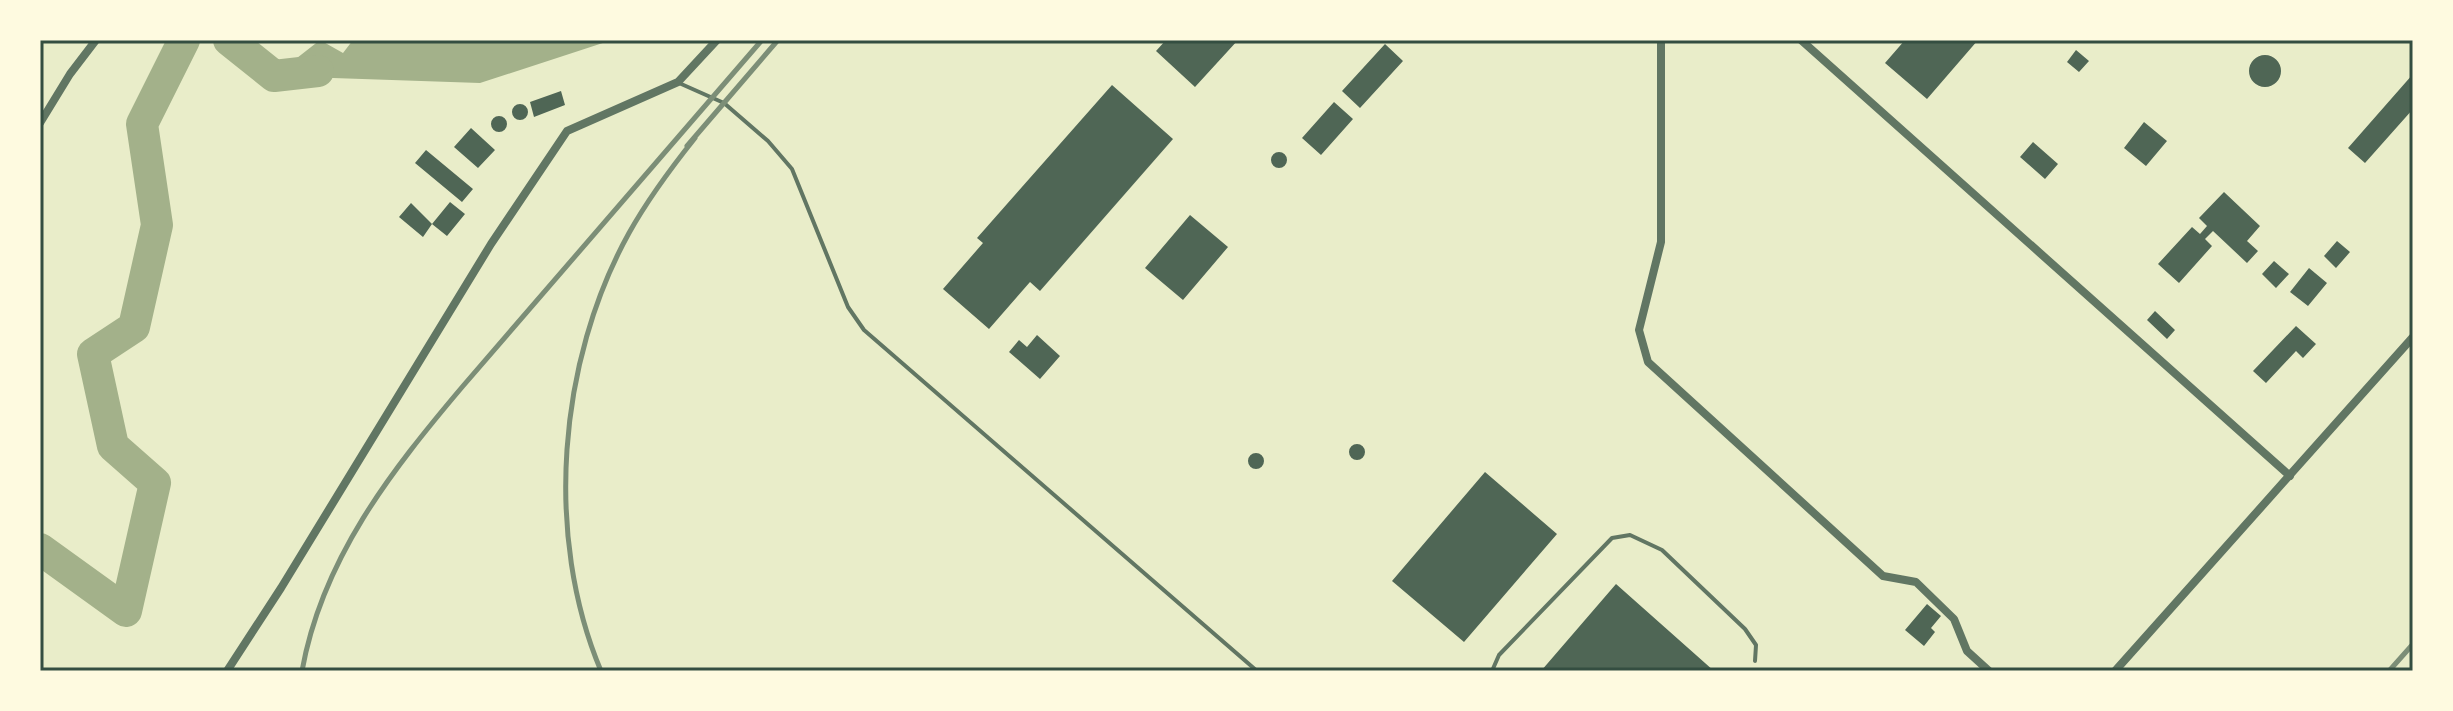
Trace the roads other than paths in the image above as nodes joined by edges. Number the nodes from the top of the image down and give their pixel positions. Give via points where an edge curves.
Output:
1 (96, 40) edge
2 (717, 40) edge
3 (1661, 40) edge
4 (1801, 40) edge
5 (678, 82) junction
6 (40, 123) edge
7 (2413, 337) edge
8 (2290, 476) junction
9 (1755, 661) dead end
10 (227, 671) edge
11 (1257, 671) edge
12 (1492, 671) edge
13 (1989, 671) edge
14 (2115, 671) edge

1 - 6 street
2 - 5 street
3 - 13 street via 1661,242 1639,330 1648,362 1883,576 1916,582 1954,619 1967,651
4 - 8 street
5 - 10 street via 567,131 491,244
5 - 11 lane via 724,103 792,169 848,307 864,330
7 - 8 street
8 - 14 street
9 - 12 lane via 1756,645 1745,629 1662,550 1630,535 1612,538 1499,655

